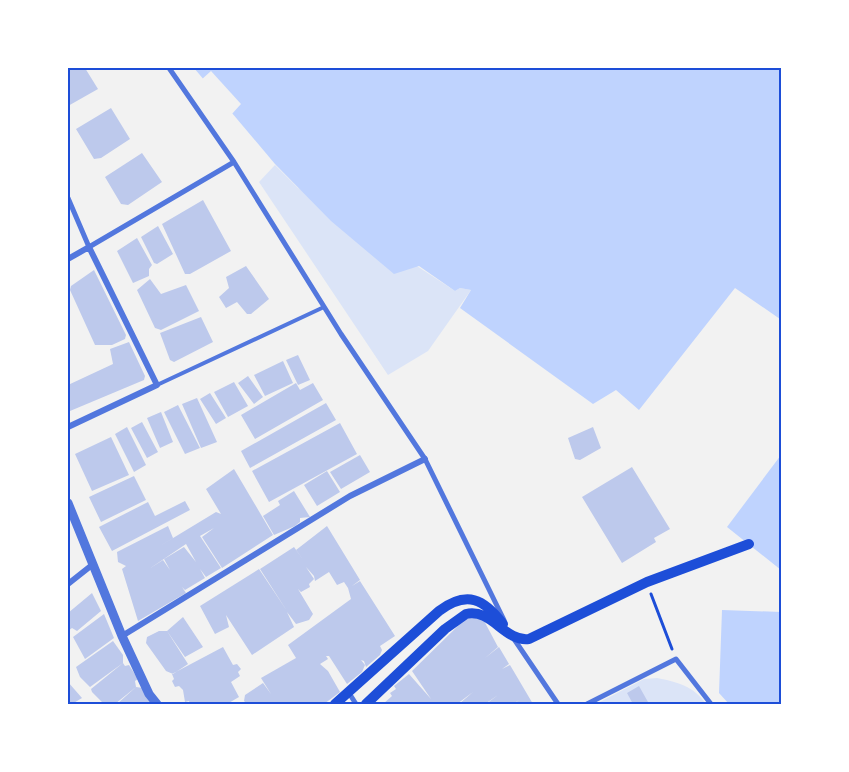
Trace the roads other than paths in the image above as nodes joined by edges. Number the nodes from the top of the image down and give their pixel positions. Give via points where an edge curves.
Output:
1 (169, 68) edge
2 (234, 162) junction
3 (68, 198) edge
4 (89, 247) junction
5 (68, 259) edge
6 (324, 307) junction
7 (157, 385) junction
8 (68, 427) edge
9 (425, 459) junction
10 (68, 503) edge
11 (749, 544) dead end
12 (92, 565) junction
13 (68, 584) edge
14 (122, 636) junction
15 (512, 636) junction
16 (348, 691) junction
17 (157, 705) edge
18 (335, 705) edge
19 (356, 705) edge
20 (366, 705) edge
21 (558, 705) edge
22 (587, 705) edge
23 (711, 705) edge

1 - 2 street
2 - 4 street
2 - 6 street
3 - 4 street
4 - 5 street
4 - 7 street
6 - 7 lane
6 - 9 street
7 - 8 street
9 - 14 street via 350,496
9 - 15 street
10 - 12 street
11 - 15 main road via 647,582 536,636
12 - 13 street
12 - 14 street
14 - 17 street
15 - 16 main road via 486,605 471,599 455,601
15 - 20 main road via 487,616 466,614 445,629
15 - 21 street
16 - 18 main road
16 - 19 street
22 - 23 street via 676,659

